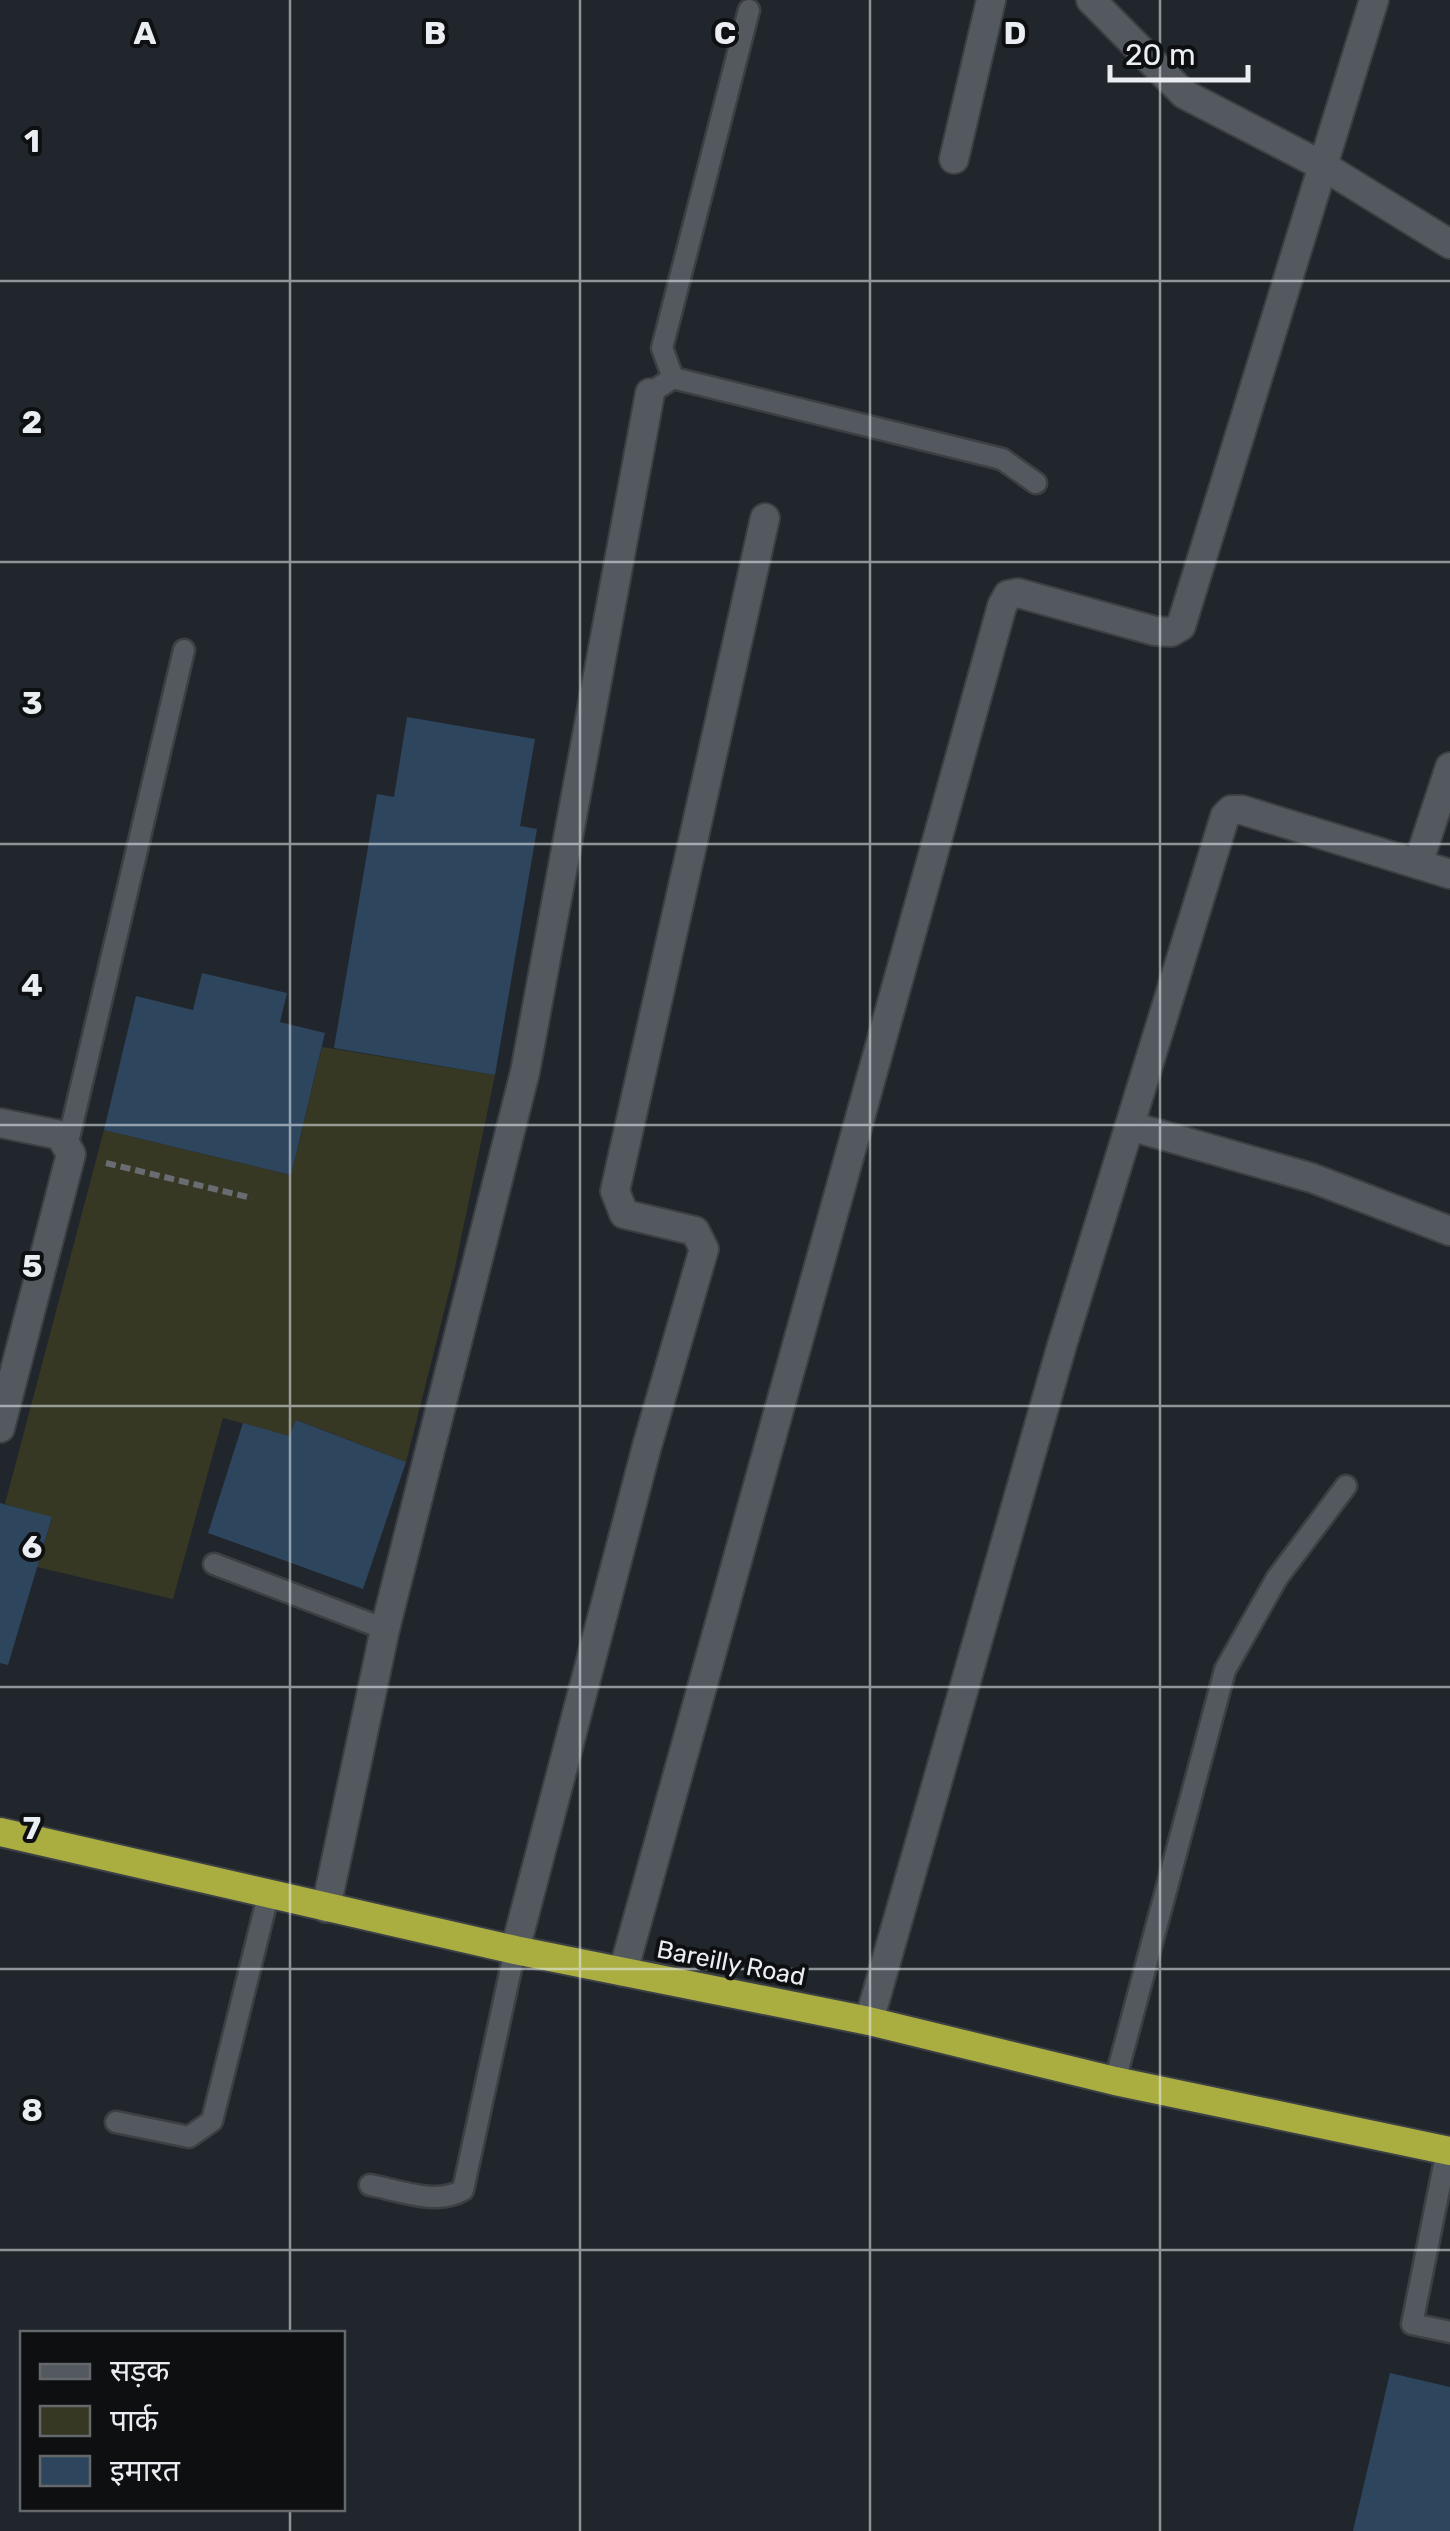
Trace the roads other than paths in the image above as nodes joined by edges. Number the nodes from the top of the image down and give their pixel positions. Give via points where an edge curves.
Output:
1 (991, 0) edge
2 (1091, 0) edge
3 (1374, 0) edge
4 (750, 10) dead end
5 (954, 159) dead end
6 (1325, 167) junction
7 (1450, 244) edge
8 (662, 386) junction
9 (1036, 483) dead end
10 (764, 518) dead end
11 (184, 650) dead end
12 (1450, 767) edge
13 (1418, 864) junction
14 (1450, 874) edge
15 (0, 1123) edge
16 (1130, 1126) junction
17 (70, 1148) junction
18 (1450, 1231) edge
19 (0, 1428) edge
20 (1346, 1486) dead end
21 (214, 1564) dead end
22 (385, 1630) junction
23 (0, 1832) edge
24 (269, 1892) junction
25 (326, 1908) junction
26 (515, 1950) junction
27 (622, 1972) junction
28 (869, 2021) junction
29 (1116, 2081) junction
30 (116, 2122) dead end
31 (1449, 2151) edge
32 (370, 2185) dead end
33 (1450, 2332) edge

1 - 5 street
2 - 6 street via 1184,94
3 - 6 street
4 - 8 lane via 662,348
6 - 7 street
6 - 27 street via 1181,626 1156,631 1018,593 1002,606
8 - 9 lane via 1002,459
8 - 22 street via 525,1072
10 - 26 street via 615,1191 624,1214 695,1231 704,1249
11 - 17 lane
12 - 13 street
13 - 14 street
13 - 16 street via 1231,810
15 - 17 street via 60,1135
16 - 18 street via 1312,1178
16 - 28 street
17 - 19 street
20 - 29 lane via 1277,1578 1224,1670
21 - 22 lane
22 - 25 street
23 - 24 highway, Bareilly Road
24 - 25 highway, Bareilly Road
24 - 30 lane via 212,2121 189,2137
25 - 26 highway, Bareilly Road
26 - 27 highway, Bareilly Road
26 - 32 lane via 462,2190 436,2197
27 - 28 highway, Bareilly Road
28 - 29 highway, Bareilly Road
29 - 31 highway, Bareilly Road
31 - 33 lane via 1412,2324

